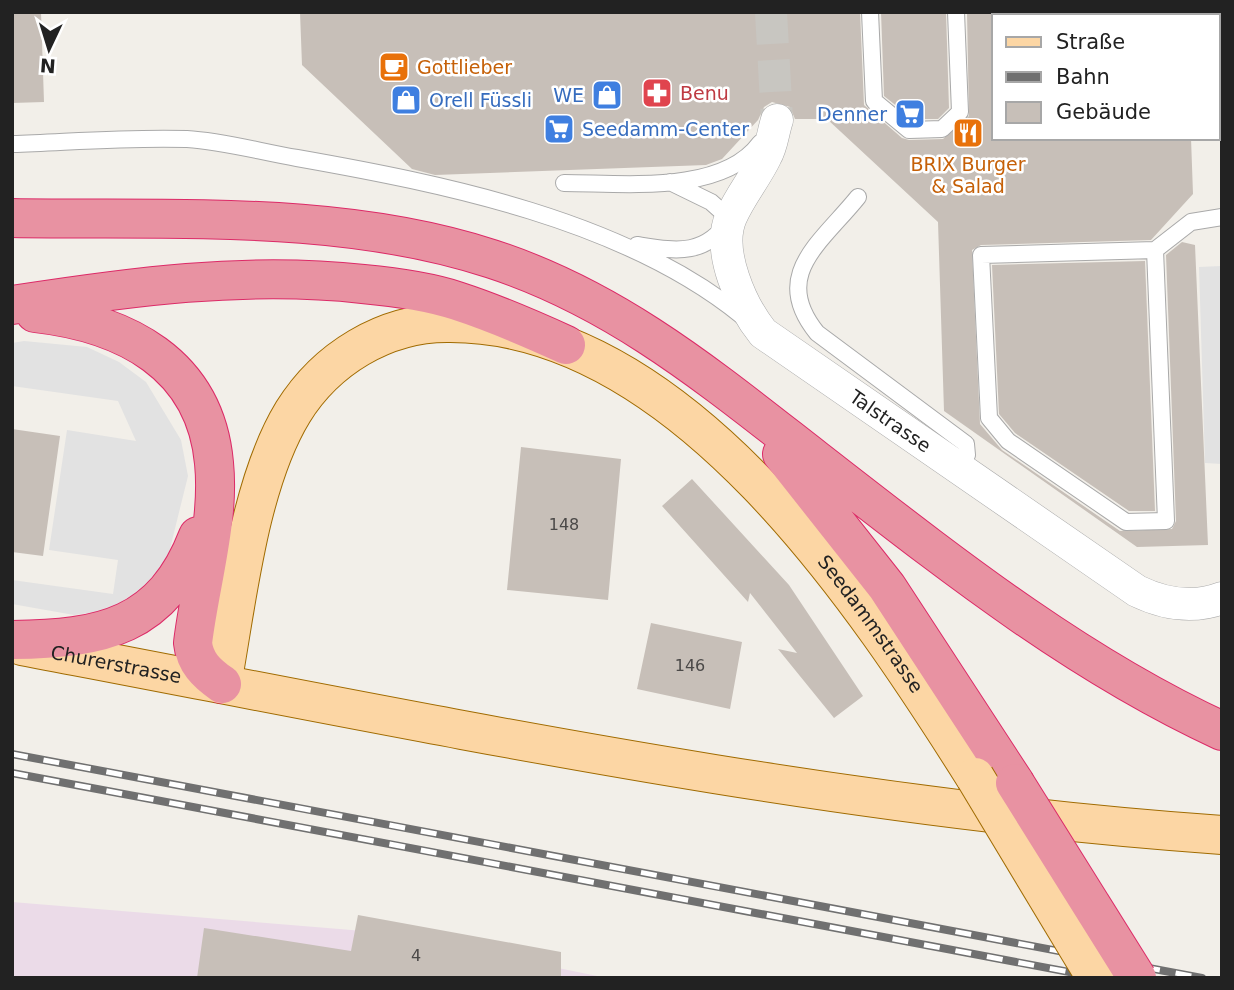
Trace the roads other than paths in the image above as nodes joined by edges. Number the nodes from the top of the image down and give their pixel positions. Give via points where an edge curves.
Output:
1 (870, 12) edge
2 (956, 12) edge
3 (776, 120) joint
4 (12, 144) edge
5 (670, 182) junction
6 (564, 183) dead end
7 (858, 197) dead end
8 (1222, 217) edge
9 (12, 218) edge
10 (730, 219) junction
11 (173, 221) junction
12 (12, 243) edge
13 (623, 243) junction
14 (1155, 250) junction
15 (12, 305) edge
16 (12, 313) edge
17 (763, 333) junction
18 (566, 345) junction
19 (708, 376) junction
20 (960, 470) junction
21 (215, 484) junction
22 (1222, 598) edge
23 (12, 642) edge
24 (222, 684) junction
25 (1176, 710) junction
26 (1222, 722) edge
27 (1222, 731) edge
28 (1222, 835) edge
29 (1096, 978) edge
30 (1137, 978) edge

1 - 2 lane via 874,101 909,130 942,129 960,112
3 - 5 lane via 740,164
3 - 10 street, Talstrasse via 767,155
4 - 13 lane via 189,139 389,174 527,211
5 - 6 lane
5 - 10 lane via 711,202
7 - 20 lane via 799,270 797,297 802,314 817,333 966,444
8 - 14 lane via 1191,222
9 - 11 highway
10 - 13 lane via 714,239 691,249
10 - 17 street, Talstrasse via 734,281 749,316
11 - 12 highway
11 - 19 highway via 350,228 460,250 527,271 595,302 640,327
13 - 17 lane via 724,301
14 - 14 lane via 981,255 989,418 1008,440 1126,522 1166,521
15 - 18 highway via 121,288 314,279 393,287 457,300
16 - 21 highway via 96,324 127,335 164,360 201,414
17 - 20 street, Talstrasse
18 - 24 main road, Seedammstrasse via 482,325 431,323 385,333 325,374 294,411 273,458 249,536
18 - 29 main road, Seedammstrasse, bridge via 620,374 718,446 774,501 855,597 975,777
19 - 25 highway via 1011,606
19 - 30 highway, bridge via 778,450 887,587
20 - 22 street, Talstrasse via 1137,591 1183,605
21 - 23 highway via 182,572 153,606 113,629
21 - 24 highway via 193,643 201,666
23 - 24 main road, Churerstrasse
24 - 28 main road, Churerstrasse via 725,778 1091,825
25 - 26 highway
25 - 27 highway

